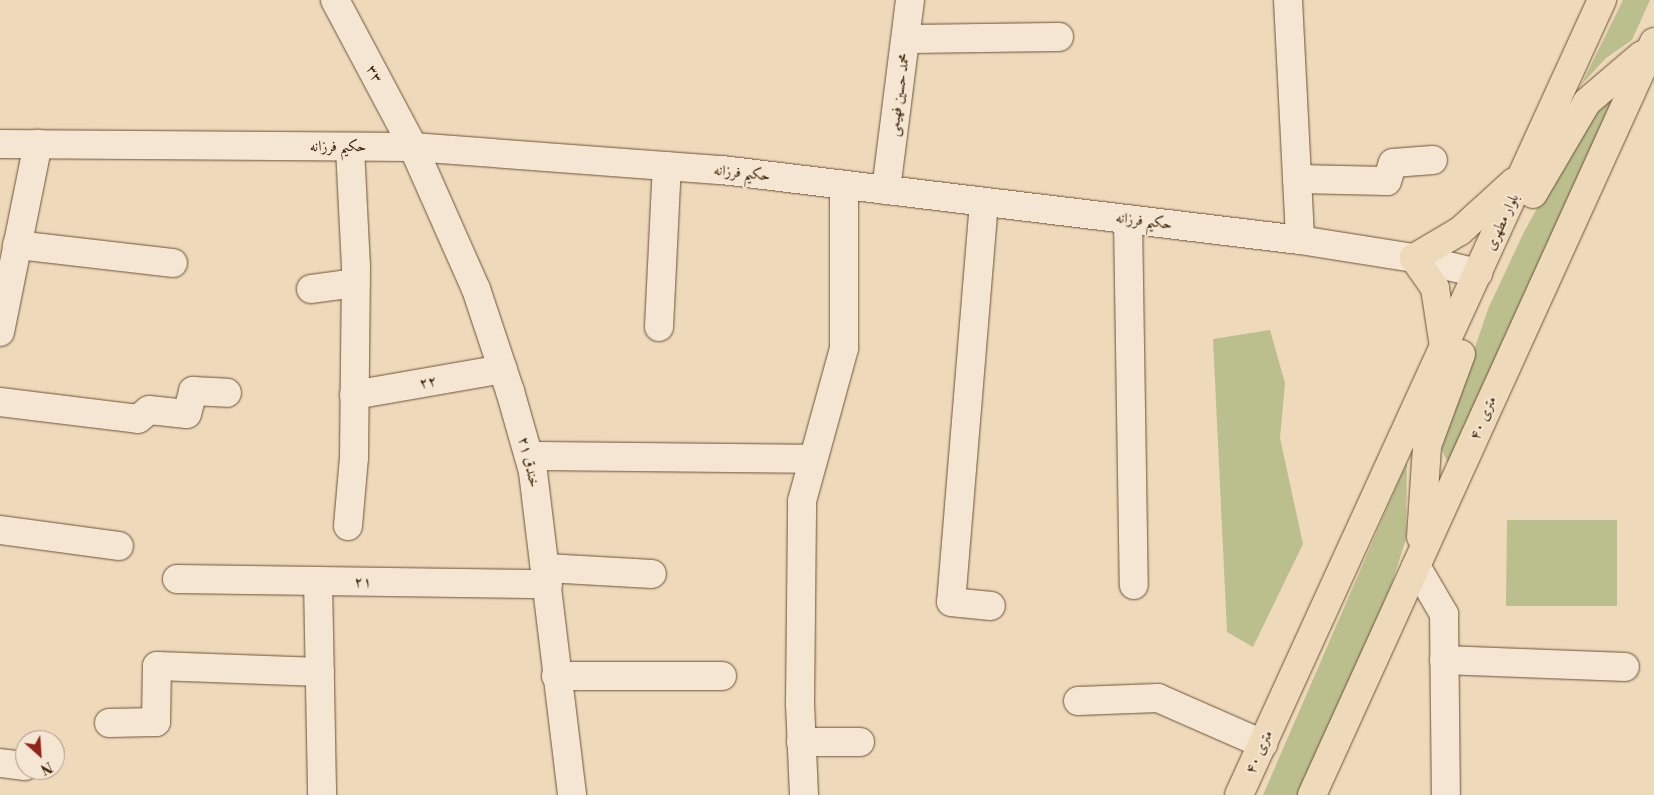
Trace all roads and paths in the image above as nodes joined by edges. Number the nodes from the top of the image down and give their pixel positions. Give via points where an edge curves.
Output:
1 (334, 0) edge
2 (910, 0) edge
3 (1288, 0) edge
4 (1602, 0) edge
5 (1059, 37) dead end
6 (907, 39) junction
7 (1653, 43) edge
8 (0, 144) edge
9 (38, 144) junction
10 (350, 147) junction
11 (413, 147) junction
12 (1433, 160) dead end
13 (667, 166) junction
14 (1525, 170) junction
15 (1297, 179) junction
16 (844, 185) junction
17 (886, 190) junction
18 (984, 202) junction
19 (1128, 219) junction
20 (1300, 240) junction
21 (17, 245) junction
22 (1414, 258) junction
23 (173, 263) dead end
24 (1478, 273) junction
25 (356, 283) junction
26 (312, 289) dead end
27 (659, 328) dead end
28 (0, 332) edge
29 (1444, 351) junction
30 (503, 368) junction
31 (227, 393) dead end
32 (354, 395) junction
33 (0, 402) edge
34 (529, 456) junction
35 (812, 459) junction
36 (348, 526) dead end
37 (0, 530) edge
38 (119, 546) dead end
39 (1416, 566) junction
40 (652, 574) dead end
41 (547, 576) junction
42 (178, 579) dead end
43 (318, 581) junction
44 (1134, 585) dead end
45 (991, 606) dead end
46 (1444, 660) junction
47 (1625, 666) dead end
48 (320, 672) junction
49 (556, 676) junction
50 (722, 676) dead end
51 (1078, 701) dead end
52 (109, 723) dead end
53 (802, 742) junction
54 (860, 742) dead end
55 (1263, 744) junction
56 (0, 763) edge
57 (15, 765) edge
58 (322, 795) edge
59 (572, 795) edge
60 (804, 795) edge
61 (1239, 795) edge
62 (1312, 795) edge
63 (1446, 795) edge

1 - 11 street, ۳۳
2 - 6 street, محمد حسین فهیمی
3 - 15 street
4 - 14 main road
5 - 6 street
6 - 17 street, محمد حسین فهیمی
7 - 24 main road via 1587,102 1541,176 1502,261
7 - 39 main road, ۴۰ متری
8 - 9 street, حکیم فرزانه
9 - 10 street, حکیم فرزانه
9 - 21 street
10 - 11 street, حکیم فرزانه
10 - 25 street
11 - 13 street, حکیم فرزانه
11 - 30 street, ۲۱ خندق via 476,290
12 - 15 street via 1393,163 1387,181
13 - 16 street, حکیم فرزانه
13 - 27 street
14 - 22 main road via 1460,231
14 - 24 main road, بلوار مطهری
15 - 20 street
16 - 17 street, حکیم فرزانه
16 - 35 street via 844,348
17 - 18 street, حکیم فرزانه
18 - 19 street, حکیم فرزانه
18 - 45 street via 951,602
19 - 20 street, حکیم فرزانه
19 - 44 street
20 - 22 street, حکیم فرزانه
21 - 23 street
21 - 28 street
22 - 24 street, حکیم فرزانه
22 - 29 main road via 1435,288
24 - 29 main road, ۴۰ متری
24 - 39 main road via 1481,309 1427,446 1423,472 1424,514
25 - 26 street
25 - 32 street
29 - 55 main road, ۴۰ متری
30 - 32 street, ۲۲
30 - 34 street, ۲۱ خندق
31 - 33 street via 193,391 187,414 148,410 138,419
32 - 36 street
34 - 35 street
34 - 41 street, ۲۱ خندق
35 - 53 street via 802,511
37 - 38 street
39 - 46 street via 1444,614
39 - 62 main road, ۴۰ متری
40 - 41 street, ۲۱
41 - 43 street, ۲۱
41 - 49 street, ۲۱ خندق
42 - 43 street, ۲۱
43 - 48 street
46 - 47 street
46 - 63 street
48 - 52 street via 156,666 156,722
48 - 58 street
49 - 50 street
49 - 59 street, ۲۱ خندق
51 - 55 street via 1158,698
53 - 54 street
53 - 60 street
55 - 61 main road, ۴۰ متری
56 - 57 street

